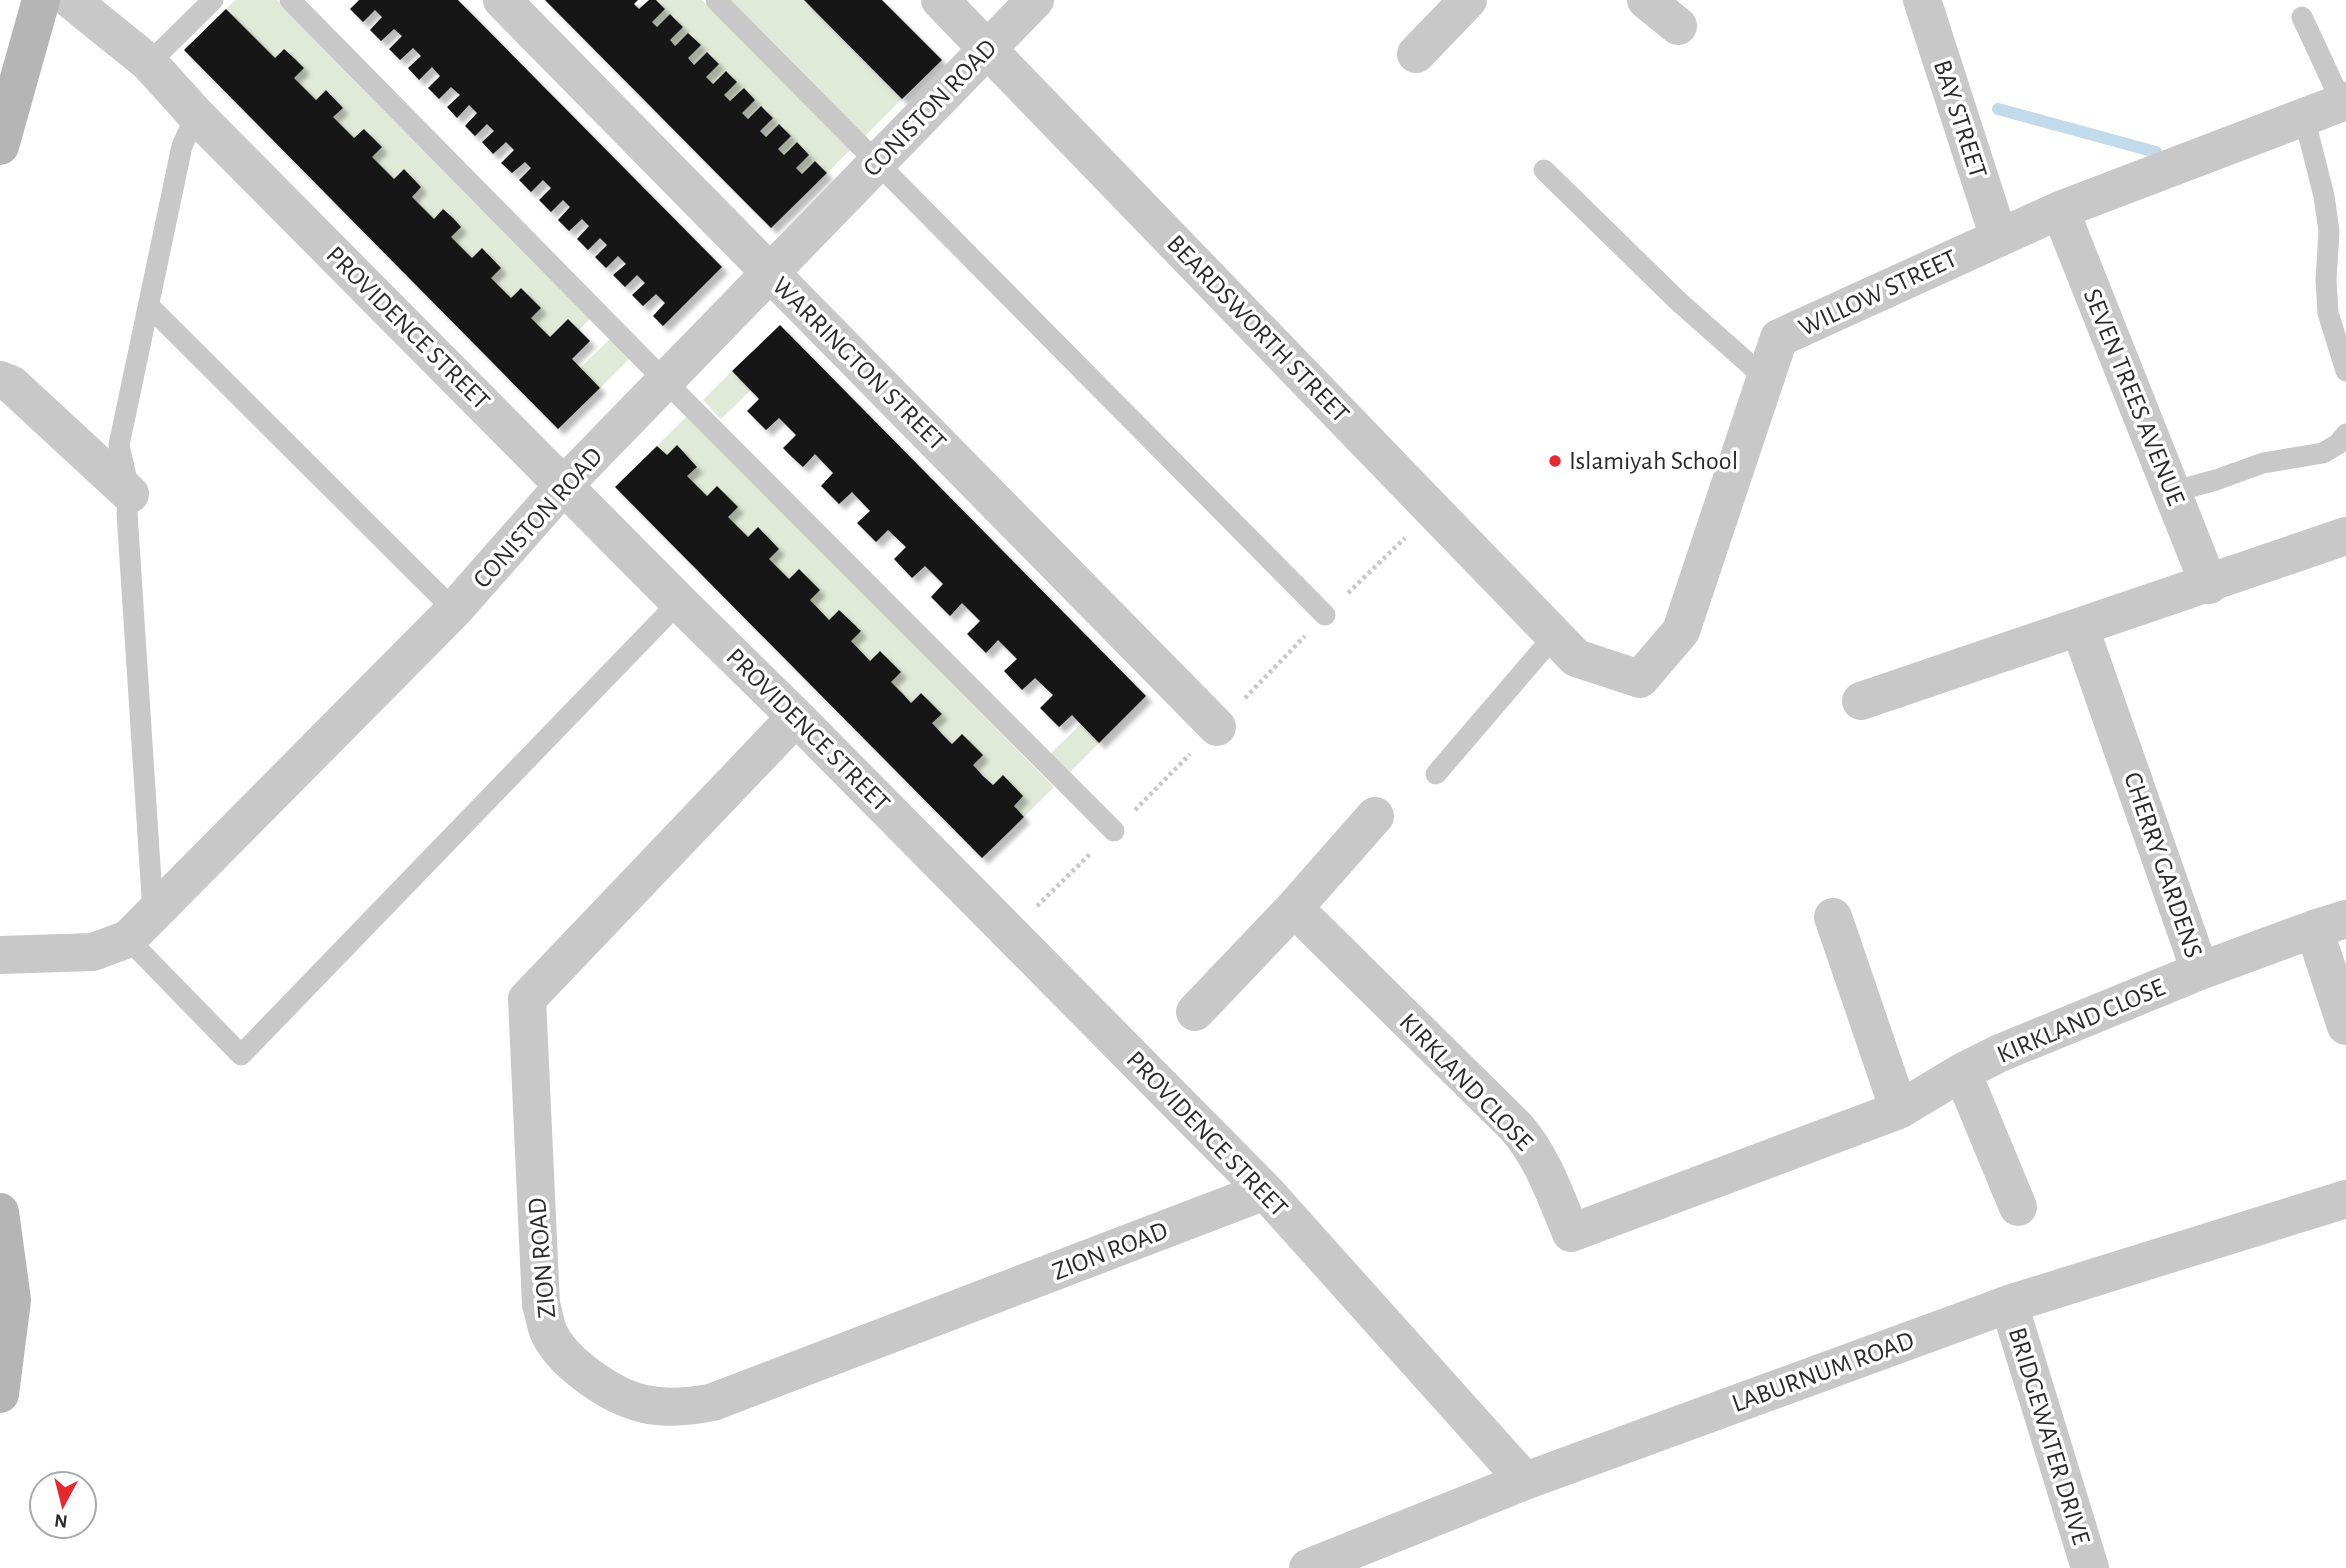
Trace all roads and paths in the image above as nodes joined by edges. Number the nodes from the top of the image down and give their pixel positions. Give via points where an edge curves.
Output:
1 (41, 0) edge
2 (71, 0) edge
3 (213, 0) edge
4 (290, 0) edge
5 (502, 0) edge
6 (716, 0) edge
7 (940, 0) edge
8 (1035, 0) edge
9 (1468, 0) edge
10 (1646, 0) edge
11 (1922, 0) edge
12 (2302, 17) dead end
13 (1678, 26) dead end
14 (988, 47) junction
15 (1416, 54) dead end
16 (149, 62) junction
17 (2344, 102) edge
18 (196, 115) junction
19 (2304, 117) junction
20 (0, 146) edge
21 (879, 162) junction
22 (1544, 170) dead end
23 (2060, 210) junction
24 (1999, 237) junction
25 (769, 272) junction
26 (149, 306) junction
27 (2346, 371) edge
28 (1765, 378) junction
29 (0, 380) edge
30 (666, 381) junction
31 (2346, 433) edge
32 (564, 485) junction
33 (2172, 492) junction
34 (130, 494) junction
35 (2346, 536) edge
36 (2209, 585) junction
37 (679, 602) junction
38 (454, 610) junction
39 (1325, 615) dead end
40 (2080, 628) junction
41 (1565, 646) junction
42 (1861, 701) dead end
43 (796, 716) junction
44 (1217, 727) dead end
45 (1436, 774) dead end
46 (1375, 816) dead end
47 (1114, 831) dead end
48 (1294, 908) junction
49 (153, 912) junction
50 (1833, 917) dead end
51 (2330, 924) edge
52 (128, 939) junction
53 (0, 956) edge
54 (2200, 971) junction
55 (1195, 1012) dead end
56 (2346, 1026) edge
57 (1962, 1073) junction
58 (1899, 1110) junction
59 (1265, 1191) junction
60 (2346, 1199) edge
61 (2018, 1207) dead end
62 (0, 1212) edge
63 (2009, 1304) junction
64 (0, 1394) edge
65 (1525, 1481) junction
66 (1308, 1568) edge
67 (2090, 1568) edge

1 - 20 street
2 - 16 street, PROVIDENCE STREET
3 - 16 lane
4 - 30 lane
5 - 25 street, WARRINGTON STREET
6 - 21 lane
7 - 14 street, BEARDSWORTH STREET
8 - 14 street, CONISTON ROAD
9 - 15 street
10 - 13 street
11 - 24 street, BAY STREET
12 - 17 lane
14 - 21 street, CONISTON ROAD
14 - 41 street, BEARDSWORTH STREET
16 - 18 street, PROVIDENCE STREET
17 - 19 street, WILLOW STREET
18 - 26 lane via 182,146
18 - 32 street, PROVIDENCE STREET
19 - 23 street, WILLOW STREET
19 - 27 lane via 2329,231 2328,313
21 - 25 street, CONISTON ROAD
21 - 39 lane
22 - 28 lane via 1678,301
23 - 24 street, WILLOW STREET
23 - 33 street, SEVEN TREES AVENUE
24 - 28 street, WILLOW STREET via 1779,338
25 - 30 street, CONISTON ROAD
25 - 44 street, WARRINGTON STREET
26 - 34 lane via 119,445
26 - 38 lane
28 - 41 street, WILLOW STREET via 1681,631 1640,679
29 - 34 street via 11,384
30 - 32 street, CONISTON ROAD
30 - 47 lane
31 - 33 lane via 2323,453 2263,463
32 - 37 street, PROVIDENCE STREET
32 - 38 street, CONISTON ROAD
33 - 36 street, SEVEN TREES AVENUE
34 - 49 lane via 127,513
35 - 36 street
36 - 40 street
37 - 43 street, PROVIDENCE STREET
37 - 52 lane via 242,1055
38 - 49 street, CONISTON ROAD
40 - 42 street
40 - 54 street, CHERRY GARDENS
41 - 45 lane
43 - 59 street, PROVIDENCE STREET
43 - 59 street, ZION ROAD via 527,999 541,1305 548,1332 575,1365 626,1400 658,1408 713,1402
46 - 48 street
48 - 55 street
48 - 58 street, KIRKLAND CLOSE via 1533,1146 1571,1233
49 - 52 street, CONISTON ROAD
50 - 58 street
51 - 54 street, CHERRY GARDENS
51 - 56 street, CHERRY GARDENS
52 - 53 street, CONISTON ROAD via 93,951
54 - 57 street, KIRKLAND CLOSE
57 - 58 street, KIRKLAND CLOSE
57 - 61 street
59 - 65 street, PROVIDENCE STREET
60 - 63 street, LABURNUM ROAD
62 - 64 street via 12,1300
63 - 65 street, LABURNUM ROAD
63 - 67 street, BRIDGEWATER DRIVE
65 - 66 street, LABURNUM ROAD

